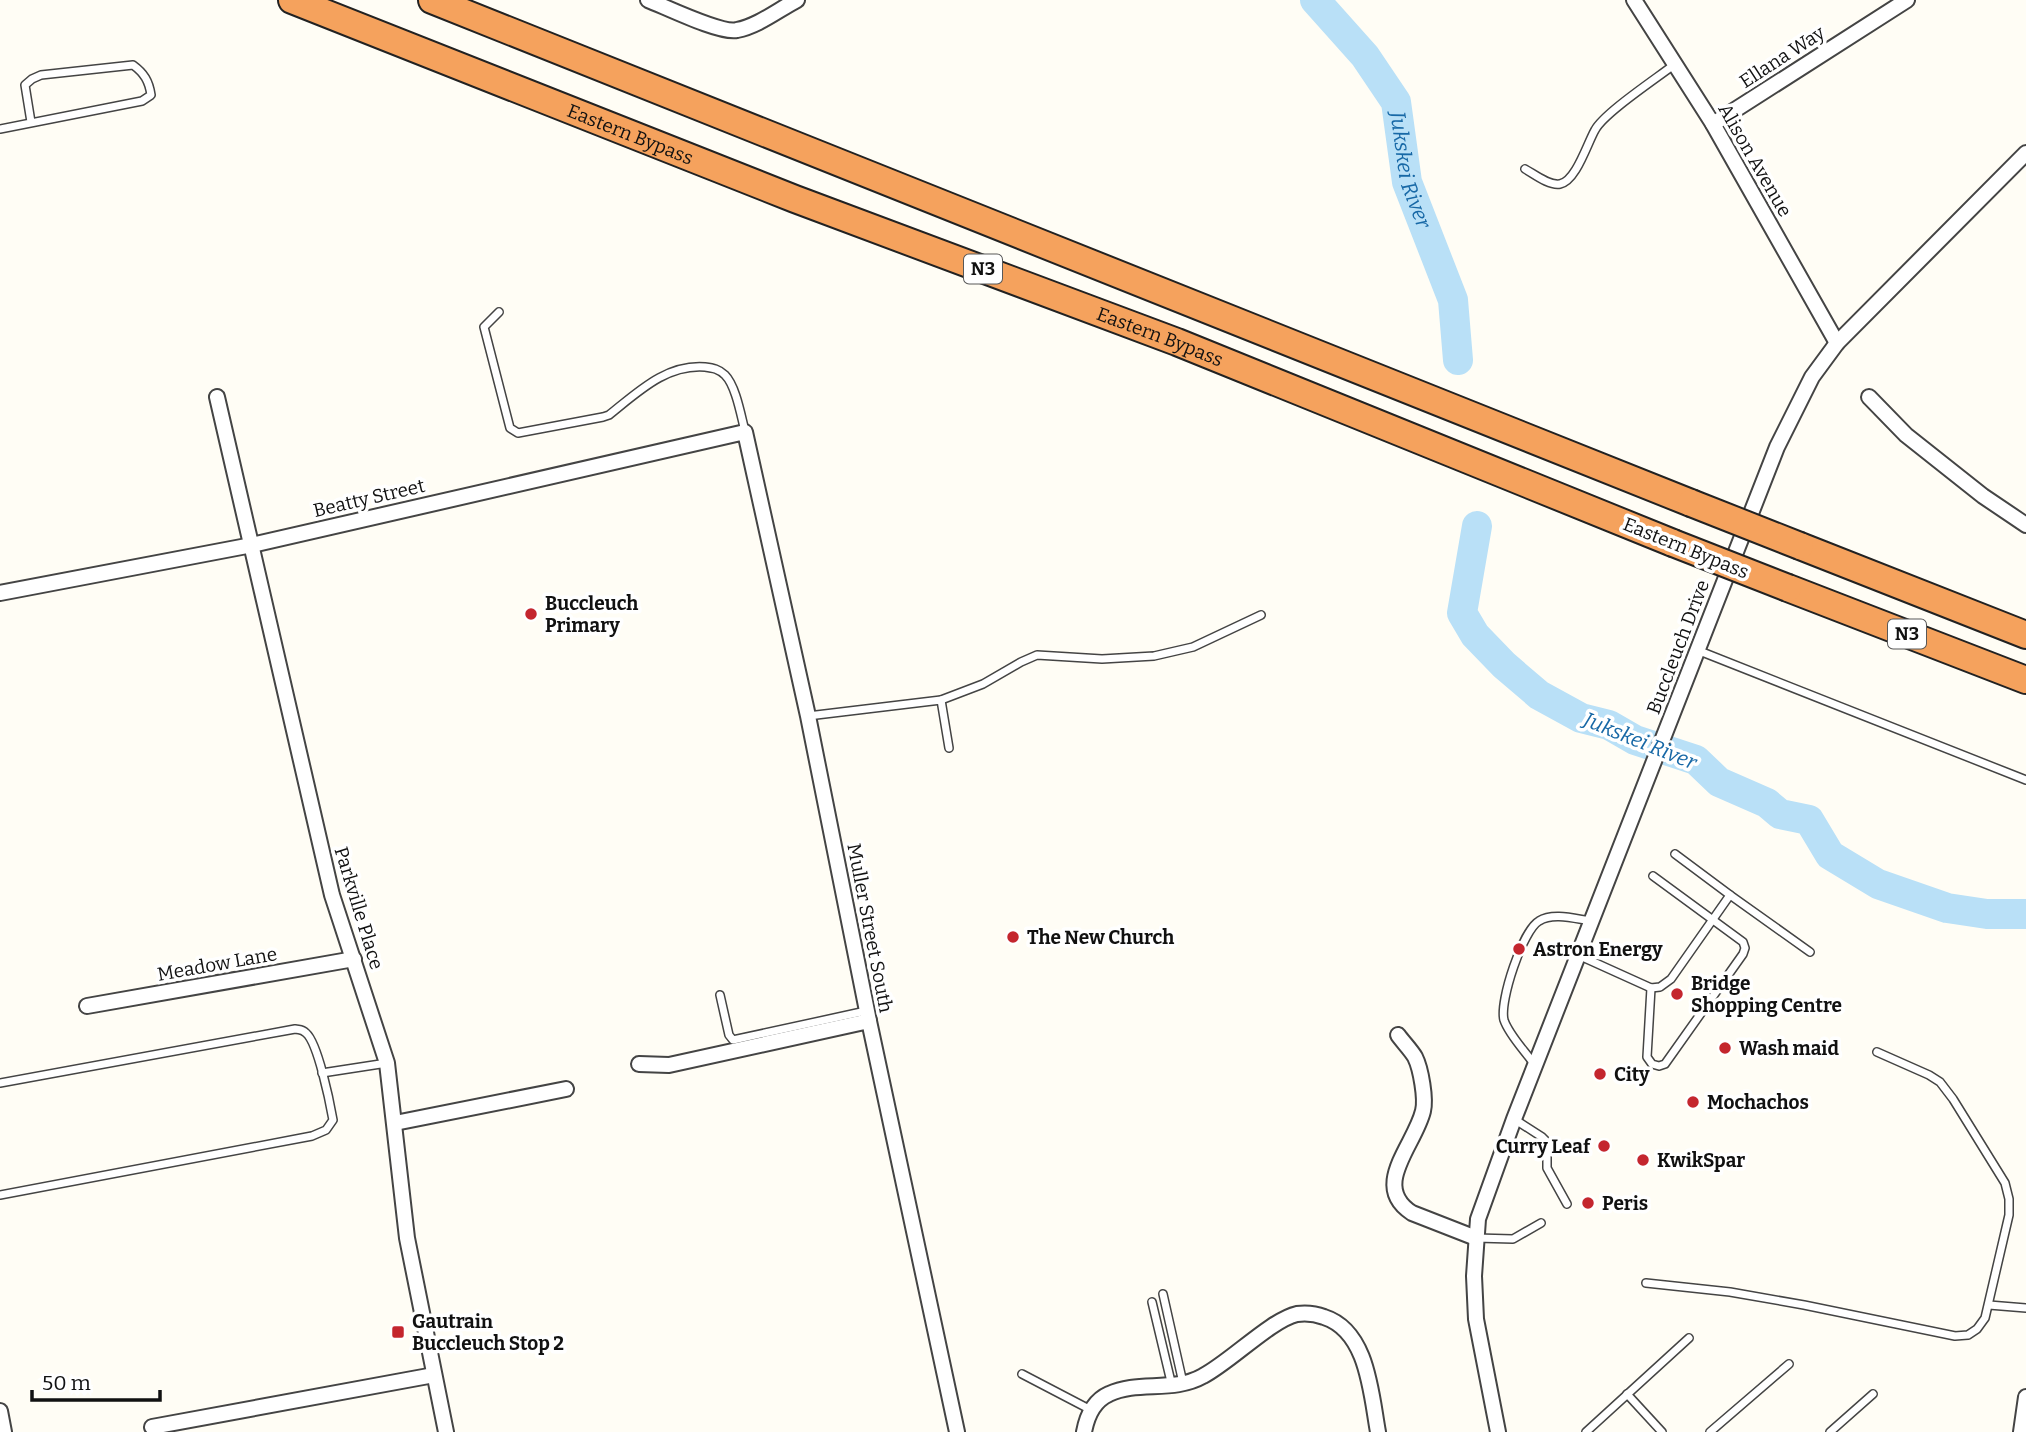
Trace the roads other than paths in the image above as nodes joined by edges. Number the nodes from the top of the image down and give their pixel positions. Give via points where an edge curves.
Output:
1 (292, 0) edge
2 (432, 0) edge
3 (648, 0) edge
4 (797, 0) edge
5 (1634, 0) edge
6 (1898, 2) edge
7 (1675, 64) junction
8 (31, 122) junction
9 (1713, 124) junction
10 (0, 129) edge
11 (2026, 153) edge
12 (1525, 169) dead end
13 (499, 312) dead end
14 (1837, 343) junction
15 (217, 397) dead end
16 (1869, 397) dead end
17 (745, 432) junction
18 (2026, 525) edge
19 (251, 544) junction
20 (0, 593) edge
21 (1261, 615) dead end
22 (2026, 635) edge
23 (1697, 650) junction
24 (2026, 680) edge
25 (941, 700) junction
26 (808, 716) junction
27 (949, 748) dead end
28 (2026, 780) edge
29 (1675, 854) dead end
30 (1653, 876) dead end
31 (1730, 895) junction
32 (1591, 921) junction
33 (1712, 921) junction
34 (1810, 952) dead end
35 (1578, 955) junction
36 (354, 959) junction
37 (1651, 988) junction
38 (720, 995) dead end
39 (87, 1006) dead end
40 (868, 1016) junction
41 (1398, 1035) dead end
42 (1877, 1052) dead end
43 (387, 1063) junction
44 (639, 1064) dead end
45 (1535, 1065) junction
46 (322, 1073) junction
47 (0, 1083) edge
48 (566, 1089) dead end
49 (1514, 1119) junction
50 (395, 1123) junction
51 (0, 1195) edge
52 (1566, 1205) dead end
53 (1541, 1223) dead end
54 (1476, 1238) junction
55 (1646, 1283) dead end
56 (1163, 1294) dead end
57 (1152, 1302) dead end
58 (1989, 1305) junction
59 (2026, 1308) edge
60 (1689, 1338) dead end
61 (1789, 1364) dead end
62 (1022, 1374) dead end
63 (434, 1375) junction
64 (1177, 1385) junction
65 (1628, 1394) junction
66 (1873, 1394) dead end
67 (2026, 1397) edge
68 (1091, 1410) junction
69 (0, 1411) edge
70 (152, 1427) dead end
71 (4, 1432) edge
72 (446, 1432) edge
73 (957, 1432) edge
74 (1083, 1432) edge
75 (1378, 1432) edge
76 (1498, 1432) edge
77 (1586, 1432) edge
78 (1662, 1432) edge
79 (1710, 1432) edge
80 (1830, 1432) edge
81 (2021, 1432) edge

1 - 24 highway, Eastern Bypass / N3, bridge via 795,199 1177,342
2 - 22 highway, N3, bridge
3 - 4 street via 727,30 749,26
5 - 7 street, Alison Avenue
6 - 9 street, Ellana Way
7 - 9 street, Alison Avenue
7 - 12 lane via 1599,123 1574,172 1562,183 1549,182
8 - 8 lane via 25,85 41,75 133,65 150,84 151,95 142,101
8 - 10 lane
9 - 14 street, Alison Avenue
11 - 14 street, Buccleuch Drive
13 - 17 lane via 484,327 510,428 515,432 609,415 660,375 691,366 715,368 727,376
14 - 23 street, Buccleuch Drive via 1812,377 1777,447
15 - 19 street, Parkville Place
16 - 18 street via 1906,435
17 - 19 street, Beatty Street
17 - 26 street, Muller Street South
19 - 20 street, Beatty Street
19 - 36 street, Parkville Place via 332,895
21 - 25 lane via 1193,647 1154,656 1037,655
23 - 28 lane
23 - 32 street, Buccleuch Drive
25 - 26 lane
25 - 27 lane
26 - 40 street, Muller Street South
29 - 31 lane
30 - 33 lane
31 - 33 lane
31 - 34 lane
32 - 35 street, Buccleuch Drive
32 - 45 lane via 1547,917 1538,921 1530,928 1517,959 1503,1010 1509,1029
33 - 37 lane via 1671,979
33 - 37 lane via 1745,947 1659,1066 1647,1057
35 - 37 lane
35 - 45 street, Buccleuch Drive
36 - 39 street, Meadow Lane
36 - 43 street, Parkville Place
38 - 40 lane via 733,1040
40 - 44 street via 669,1065
40 - 73 street, Muller Street South
41 - 54 street via 1415,1058 1424,1110 1395,1173 1394,1194 1412,1213
42 - 58 lane via 1940,1082 2005,1183 2009,1215
43 - 46 lane
43 - 50 street, Parkville Place
45 - 49 street, Buccleuch Drive
46 - 47 lane via 308,1034 291,1028
46 - 51 lane via 333,1120 319,1133
48 - 50 street
49 - 52 lane via 1547,1142 1547,1168
49 - 54 street, Buccleuch Drive via 1478,1219
50 - 63 street, Parkville Place via 407,1238
53 - 54 lane via 1513,1239
54 - 76 street, Buccleuch Drive via 1476,1319
55 - 58 lane via 1730,1292 1955,1336 1977,1329
56 - 64 lane
57 - 64 lane
58 - 59 lane
60 - 65 lane
61 - 79 lane
62 - 68 lane
63 - 70 street
63 - 72 street, Parkville Place
64 - 68 street via 1120,1390 1099,1400
64 - 75 street via 1205,1376 1293,1315 1323,1316 1340,1325 1361,1355
65 - 77 lane
65 - 78 lane
66 - 80 lane
67 - 81 street
68 - 74 street
69 - 71 street

